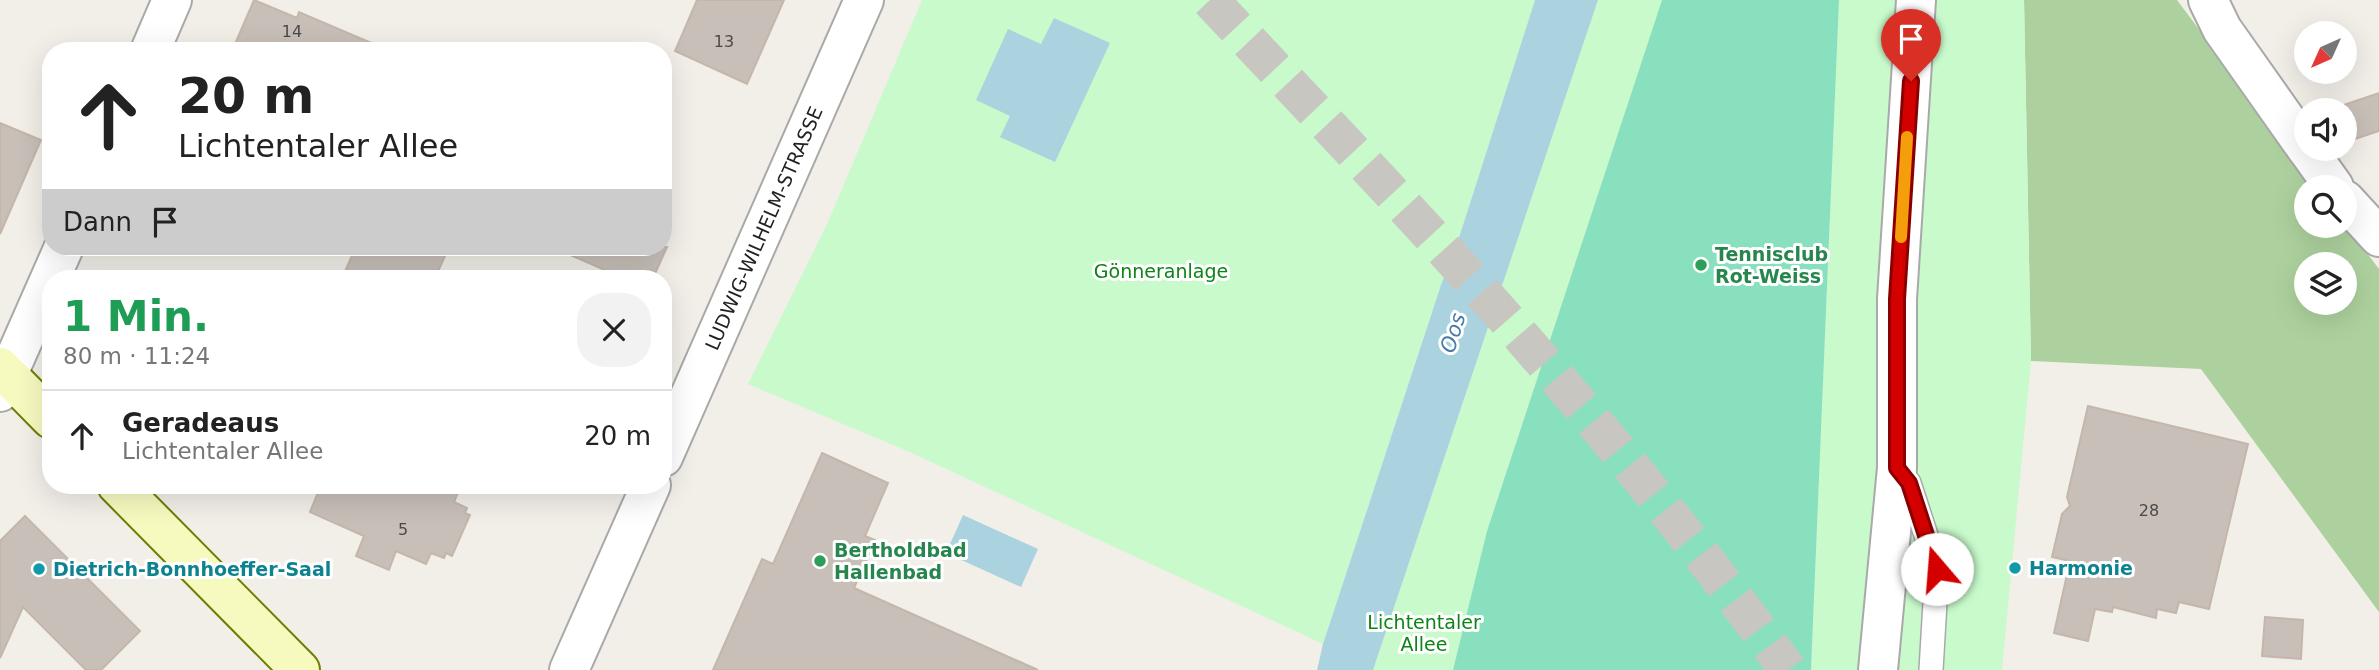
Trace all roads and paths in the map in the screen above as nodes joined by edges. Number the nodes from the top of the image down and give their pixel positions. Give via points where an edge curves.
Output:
1 (172, 0) edge
2 (864, 0) edge
3 (1916, 0) edge
4 (2208, 0) edge
5 (154, 42) edge
6 (2294, 130) edge
7 (2357, 213) edge
8 (2379, 237) edge
9 (42, 295) edge
10 (3, 379) edge
11 (42, 412) edge
12 (672, 437) edge
13 (1897, 468) junction
14 (126, 494) edge
15 (647, 494) edge
16 (300, 670) edge
17 (569, 670) edge
18 (1878, 670) edge
19 (1931, 670) edge

1 - 5 street
2 - 12 street, LUDWIG-WILHELM-STRASSE
3 - 13 street via 1897,299
4 - 6 street via 2222,29
7 - 8 street
9 - 10 street
10 - 11 main road
13 - 18 street
13 - 19 lane via 1909,483 1937,569
14 - 16 main road
15 - 17 street

